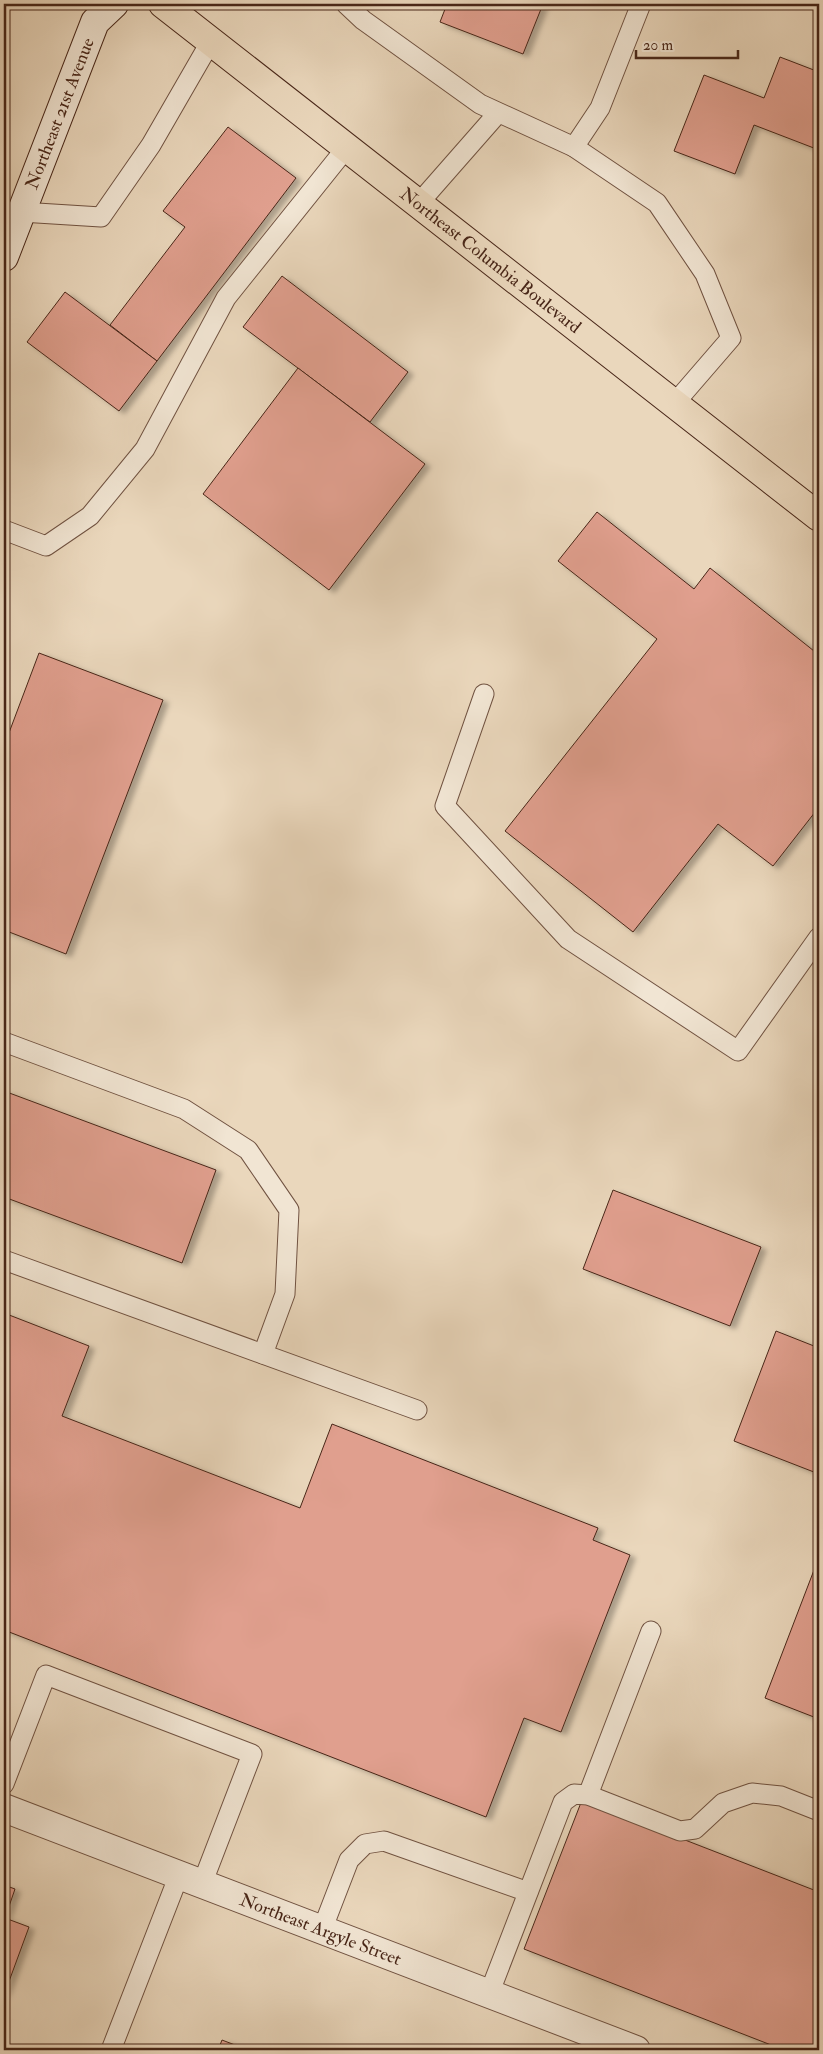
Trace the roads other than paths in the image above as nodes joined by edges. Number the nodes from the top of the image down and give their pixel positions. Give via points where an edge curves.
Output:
1 (114, 4) edge
2 (162, 4) edge
3 (346, 4) edge
4 (641, 4) edge
5 (211, 41) junction
6 (498, 113) junction
7 (347, 147) junction
8 (574, 147) junction
9 (418, 203) junction
10 (21, 212) junction
11 (4, 257) edge
12 (674, 404) junction
13 (819, 517) edge
14 (4, 530) edge
15 (484, 694) dead end
16 (819, 937) edge
17 (4, 1042) edge
18 (4, 1260) edge
19 (263, 1354) junction
20 (417, 1410) dead end
21 (651, 1632) dead end
22 (4, 1784) edge
23 (588, 1795) junction
24 (4, 1808) edge
25 (819, 1811) edge
26 (190, 1880) junction
27 (528, 1892) junction
28 (322, 1930) junction
29 (489, 1994) junction
30 (112, 2050) edge
31 (636, 2050) edge

1 - 10 street, Northeast 21st Avenue via 95,22
2 - 5 main road, Northeast Columbia Boulevard
3 - 6 lane via 363,20 472,99
4 - 8 lane via 600,108
5 - 7 main road, Northeast Columbia Boulevard
5 - 10 lane via 151,145 101,218
6 - 8 lane
6 - 9 lane
7 - 9 main road, Northeast Columbia Boulevard
7 - 14 lane via 226,298 144,449 90,516 46,546
8 - 12 lane via 657,202 705,274 731,338
9 - 12 main road, Northeast Columbia Boulevard
10 - 11 street, Northeast 21st Avenue
12 - 13 main road, Northeast Columbia Boulevard
15 - 16 lane via 445,806 568,939 738,1051
17 - 19 lane via 184,1109 248,1150 289,1210 285,1294
18 - 19 lane
19 - 20 lane
21 - 23 lane
22 - 26 lane via 46,1675 252,1754
23 - 25 lane via 680,1831 695,1829 723,1803 752,1794 781,1796
23 - 27 lane via 574,1794 564,1802
24 - 26 street, Northeast Argyle Street
26 - 28 street, Northeast Argyle Street
26 - 30 lane
27 - 28 lane via 384,1841 365,1844 349,1860
27 - 29 lane
28 - 29 street, Northeast Argyle Street
29 - 31 street, Northeast Argyle Street

